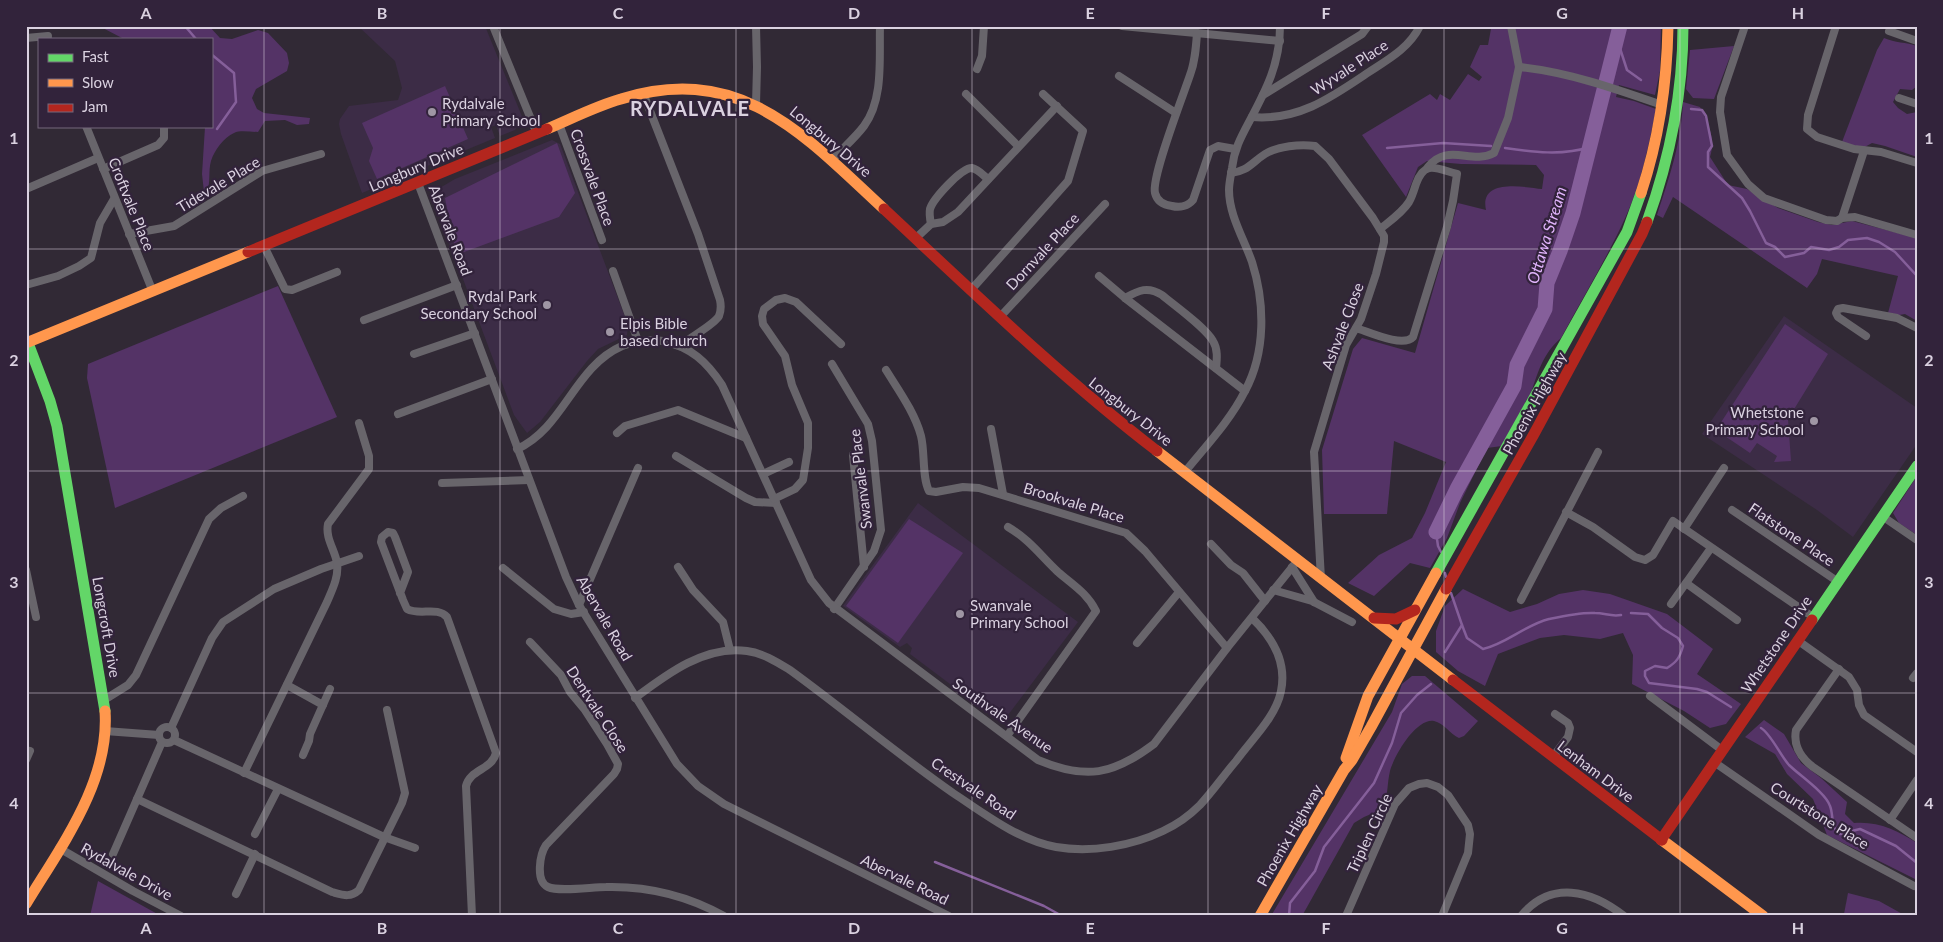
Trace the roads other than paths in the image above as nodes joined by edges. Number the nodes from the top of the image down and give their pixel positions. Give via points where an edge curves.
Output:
1 (44, 26) edge
2 (493, 26) edge
3 (756, 26) edge
4 (880, 26) edge
5 (984, 26) edge
6 (1122, 26) edge
7 (1280, 26) edge
8 (1368, 26) edge
9 (1420, 26) edge
10 (1511, 26) edge
11 (1668, 26) edge
12 (1683, 26) edge
13 (1745, 26) edge
14 (1836, 26) edge
15 (1889, 31) dead end
16 (1197, 33) junction
17 (48, 37) edge
18 (26, 38) edge
19 (1280, 41) junction
20 (1917, 41) edge
21 (1519, 67) junction
22 (977, 69) dead end
23 (1119, 76) dead end
24 (643, 93) junction
25 (966, 94) dead end
26 (1043, 94) dead end
27 (1263, 95) junction
28 (1899, 98) dead end
29 (1917, 103) edge
30 (756, 104) junction
31 (1662, 104) junction
32 (1057, 106) junction
33 (1176, 114) junction
34 (1252, 117) junction
35 (559, 124) junction
36 (87, 128) edge
37 (164, 128) edge
38 (536, 134) junction
39 (1018, 146) junction
40 (1235, 149) junction
41 (1864, 150) junction
42 (321, 154) dead end
43 (98, 158) junction
44 (832, 160) junction
45 (1917, 163) edge
46 (1428, 167) junction
47 (103, 169) junction
48 (1231, 173) junction
49 (988, 180) junction
50 (418, 183) junction
51 (26, 189) edge
52 (114, 199) junction
53 (1105, 204) dead end
54 (1842, 218) junction
55 (931, 224) junction
56 (1380, 229) junction
57 (129, 234) junction
58 (1917, 235) edge
59 (916, 238) junction
60 (602, 240) dead end
61 (264, 246) junction
62 (613, 271) dead end
63 (337, 272) dead end
64 (1099, 276) dead end
65 (26, 285) edge
66 (457, 286) junction
67 (971, 290) junction
68 (153, 292) junction
69 (1124, 298) junction
70 (1000, 317) junction
71 (364, 320) dead end
72 (1916, 326) edge
73 (1356, 328) junction
74 (475, 333) junction
75 (1866, 336) dead end
76 (638, 341) junction
77 (27, 343) edge
78 (840, 344) dead end
79 (680, 346) junction
80 (414, 354) dead end
81 (832, 364) dead end
82 (1216, 368) junction
83 (886, 370) dead end
84 (492, 379) junction
85 (1245, 391) junction
86 (398, 414) dead end
87 (359, 423) dead end
88 (990, 429) dead end
89 (617, 433) dead end
90 (746, 438) junction
91 (517, 449) junction
92 (1598, 452) dead end
93 (676, 456) dead end
94 (853, 456) dead end
95 (789, 462) dead end
96 (1917, 466) edge
97 (638, 468) dead end
98 (1724, 468) dead end
99 (1184, 473) junction
100 (763, 474) junction
101 (529, 480) junction
102 (442, 483) dead end
103 (1003, 494) junction
104 (242, 496) dead end
105 (775, 501) junction
106 (1732, 510) dead end
107 (1566, 512) junction
108 (1882, 516) junction
109 (1008, 527) dead end
110 (1684, 528) junction
111 (1917, 540) edge
112 (1211, 544) dead end
113 (1711, 548) junction
114 (359, 556) dead end
115 (337, 563) junction
116 (1295, 564) junction
117 (678, 567) dead end
118 (864, 567) junction
119 (503, 568) dead end
120 (321, 569) junction
121 (26, 570) edge
122 (336, 579) junction
123 (1321, 579) junction
124 (1837, 581) junction
125 (1686, 584) junction
126 (1273, 590) junction
127 (1179, 592) junction
128 (400, 593) junction
129 (1521, 600) dead end
130 (1265, 601) junction
131 (1314, 602) junction
132 (1670, 604) dead end
133 (1418, 608) junction
134 (581, 609) junction
135 (834, 609) junction
136 (1370, 616) junction
137 (36, 617) dead end
138 (1813, 617) junction
139 (1252, 618) junction
140 (1737, 620) dead end
141 (1352, 622) dead end
142 (1400, 639) junction
143 (1797, 640) junction
144 (530, 642) dead end
145 (1137, 644) dead end
146 (1226, 648) junction
147 (1412, 649) junction
148 (730, 650) junction
149 (1839, 670) junction
150 (287, 686) junction
151 (330, 689) dead end
152 (1650, 696) dead end
153 (635, 698) junction
154 (104, 700) junction
155 (323, 705) junction
156 (387, 710) dead end
157 (1555, 714) dead end
158 (171, 728) junction
159 (105, 731) junction
160 (1007, 736) junction
161 (160, 739) junction
162 (174, 740) junction
163 (1722, 750) junction
164 (30, 751) dead end
165 (1917, 752) edge
166 (303, 755) dead end
167 (1553, 757) junction
168 (26, 760) edge
169 (1714, 762) junction
170 (1344, 770) junction
171 (244, 773) junction
172 (1917, 780) edge
173 (278, 789) junction
174 (137, 799) junction
175 (1890, 820) junction
176 (255, 834) dead end
177 (384, 837) junction
178 (1917, 838) edge
179 (1661, 840) junction
180 (59, 848) junction
181 (415, 848) dead end
182 (113, 854) dead end
183 (255, 854) junction
184 (1914, 886) dead end
185 (236, 894) dead end
186 (26, 904) edge
187 (181, 916) edge
188 (472, 916) edge
189 (724, 916) edge
190 (949, 916) edge
191 (1260, 916) edge
192 (1346, 916) edge
193 (1442, 916) edge
194 (1521, 916) edge
195 (1624, 916) edge
196 (1763, 916) edge

1 - 17 street
2 - 38 street
3 - 30 street
4 - 44 street via 878,78 872,113
5 - 22 street via 982,56
6 - 16 street
7 - 19 street
8 - 27 street via 1362,34
9 - 34 street, Wyvale Place via 1404,48 1327,101 1294,113
10 - 21 street
11 - 31 street, Phoenix Highway via 1667,72
12 - 147 street, Phoenix Highway via 1682,69 1675,124 1656,199 1642,234
13 - 54 street via 1720,105 1727,155 1748,184 1764,198 1826,220
14 - 41 street via 1806,126 1817,137
15 - 20 street
16 - 19 street
16 - 33 street via 1192,68
17 - 18 street
19 - 27 street via 1277,61
21 - 31 street via 1552,72
21 - 46 street via 1508,118 1494,153 1483,157 1448,154 1435,159
23 - 33 street
24 - 30 street, Longbury Drive via 706,91
24 - 35 street, Longbury Drive
24 - 79 street via 720,300 721,310 715,321
25 - 39 street
26 - 32 street
27 - 34 street
28 - 29 street
30 - 44 street, Longbury Drive via 789,122
31 - 133 street, Phoenix Highway via 1652,162 1627,232
32 - 39 street
32 - 67 street via 1083,131 1068,181
33 - 40 street via 1154,185 1156,198 1161,202 1176,207 1189,204 1210,150 1218,146
34 - 40 street
35 - 38 street, Longbury Drive
35 - 60 street, Crossvale Place
36 - 43 street, Croftvale Place
37 - 47 street via 164,138 158,145
38 - 50 street, Longbury Drive
39 - 49 street
40 - 48 street
41 - 45 street
41 - 54 street
42 - 57 street, Tidevale Place via 262,171 174,226
43 - 47 street, Croftvale Place
43 - 51 street
44 - 59 street, Longbury Drive
46 - 56 street via 1420,175 1404,209
46 - 73 street via 1457,174 1447,227 1413,337 1402,342
47 - 52 street, Croftvale Place
48 - 56 street via 1245,170 1266,153 1290,147 1315,146
48 - 85 street via 1231,204 1252,263 1262,318 1258,353
49 - 55 street via 949,220
49 - 55 street via 977,170 963,170 934,202 929,214
50 - 61 street, Longbury Drive
50 - 66 street, Abervale Road
52 - 57 street, Croftvale Place
52 - 65 street via 100,223 91,258 58,276
53 - 70 street, Dornvale Place
54 - 58 street via 1862,218
55 - 59 street
56 - 73 street, Ashvale Close via 1384,236 1383,250
57 - 68 street, Croftvale Place
59 - 67 street, Longbury Drive
61 - 63 street via 285,289 292,290
61 - 68 street, Longbury Drive
62 - 76 street
64 - 69 street
66 - 71 street
66 - 74 street, Abervale Road
67 - 70 street, Longbury Drive
68 - 77 street, Longbury Drive
69 - 82 street
69 - 82 street via 1142,289 1155,290 1162,295 1214,341
70 - 99 street, Longbury Drive via 1082,392
72 - 75 street via 1897,318 1838,309 1838,317
73 - 123 street, Ashvale Close via 1346,345 1314,452
74 - 80 street
74 - 84 street, Abervale Road
76 - 79 street, Southvale Avenue via 657,340
76 - 91 street, Southvale Avenue via 612,351 596,362 540,434
77 - 154 street, Longcroft Drive via 50,401 56,426
78 - 105 street via 796,302 785,298 776,300 764,310 763,324 784,356 808,423 803,480
79 - 90 street, Southvale Avenue via 703,359 713,371
81 - 118 street, Swanvale Place via 865,416 872,441 881,530
82 - 85 street
83 - 103 street, Brookvale Place via 914,418 920,435 927,488 932,492 979,488
84 - 86 street
84 - 91 street, Abervale Road
85 - 99 street
87 - 115 street via 369,469 328,524
88 - 103 street
89 - 90 street via 625,426 678,410
90 - 100 street, Southvale Avenue
91 - 101 street, Abervale Road
92 - 107 street
93 - 105 street via 746,498 755,502
94 - 118 street, Swanvale Place
95 - 100 street
96 - 108 street, Whetstone Drive
97 - 134 street
98 - 110 street
99 - 116 street, Longbury Drive
100 - 105 street, Southvale Avenue
101 - 102 street
101 - 134 street, Abervale Road
103 - 127 street, Brookvale Place via 1126,533
104 - 154 street via 208,519 136,675 128,685
105 - 135 street, Southvale Avenue via 811,580
106 - 124 street, Flatstone Place
107 - 110 street via 1633,556 1645,560 1653,555 1673,521
107 - 129 street
108 - 111 street
108 - 124 street, Whetstone Drive
109 - 160 street via 1031,543 1058,572 1083,592 1096,611
110 - 113 street
112 - 130 street via 1243,573
113 - 125 street
113 - 138 street
114 - 115 street
115 - 120 street
115 - 122 street
116 - 123 street, Longbury Drive
116 - 126 street, Southvale Avenue
116 - 131 street
117 - 148 street via 693,590 723,622
118 - 135 street, Swanvale Place
119 - 134 street via 554,609 571,614
120 - 122 street
120 - 158 street via 274,588 223,622 212,638
121 - 137 street
122 - 150 street
123 - 136 street, Longbury Drive
124 - 138 street, Whetstone Drive
125 - 132 street
125 - 140 street
126 - 130 street, Southvale Avenue
126 - 131 street
127 - 145 street
127 - 146 street, Brookvale Place
128 - 128 street via 381,542 388,532 396,537 408,572
128 - 188 street via 407,609 412,612 439,612 447,617 496,754 495,760 471,776 466,786
130 - 139 street, Southvale Avenue
131 - 141 street
133 - 136 street via 1397,620
133 - 142 street, Phoenix Highway
134 - 153 street, Abervale Road
135 - 160 street, Southvale Avenue
136 - 142 street, Longbury Drive
138 - 143 street, Whetstone Drive
139 - 146 street, Southvale Avenue
139 - 148 street, Crestvale Road via 1263,629 1281,660 1281,692 1264,725 1200,806 1182,820 1145,838 1092,848 1056,847 1037,842 991,819 790,670 767,657 749,651
142 - 147 street, Longbury Drive
142 - 170 street, Phoenix Highway via 1368,696
143 - 149 street
143 - 163 street, Whetstone Drive
144 - 189 street, Dentvale Close via 560,675 618,764 614,774 542,850 540,869 544,885 557,889 637,888 679,897
146 - 160 street, Southvale Avenue via 1154,744 1121,766 1101,772 1068,771 1038,760
147 - 167 street, Lenham Drive
147 - 170 street, Phoenix Highway
148 - 153 street, Crestvale Road via 708,654 683,666
149 - 165 street via 1854,684 1864,716
149 - 175 street via 1796,730 1797,746 1807,763
150 - 155 street
150 - 171 street
151 - 155 street
152 - 163 street
153 - 190 street, Abervale Road via 677,764 712,797
154 - 159 street, Longcroft Drive
155 - 166 street
156 - 177 street via 404,793
157 - 167 street via 1570,728 1568,737
158 - 161 street via 163,728
158 - 162 street
159 - 161 street
159 - 180 street, Longcroft Drive via 88,796
161 - 162 street via 167,744
161 - 174 street
162 - 171 street
163 - 169 street, Whetstone Drive
164 - 168 street
167 - 179 street, Lenham Drive
169 - 179 street, Whetstone Drive
169 - 184 street, Courtstone Place via 1820,835
170 - 191 street, Phoenix Highway
171 - 173 street
172 - 175 street
173 - 176 street
173 - 177 street
174 - 182 street
174 - 183 street
175 - 178 street
177 - 181 street
177 - 183 street via 359,890 350,896 332,892
179 - 196 street, Lenham Drive
180 - 186 street, Longcroft Drive
180 - 187 street, Rydalvale Drive
183 - 185 street
192 - 193 street, Triplen Circle via 1395,804 1409,788 1427,783 1448,796 1468,825 1470,834 1468,853
194 - 195 street via 1537,900 1560,892 1596,898

